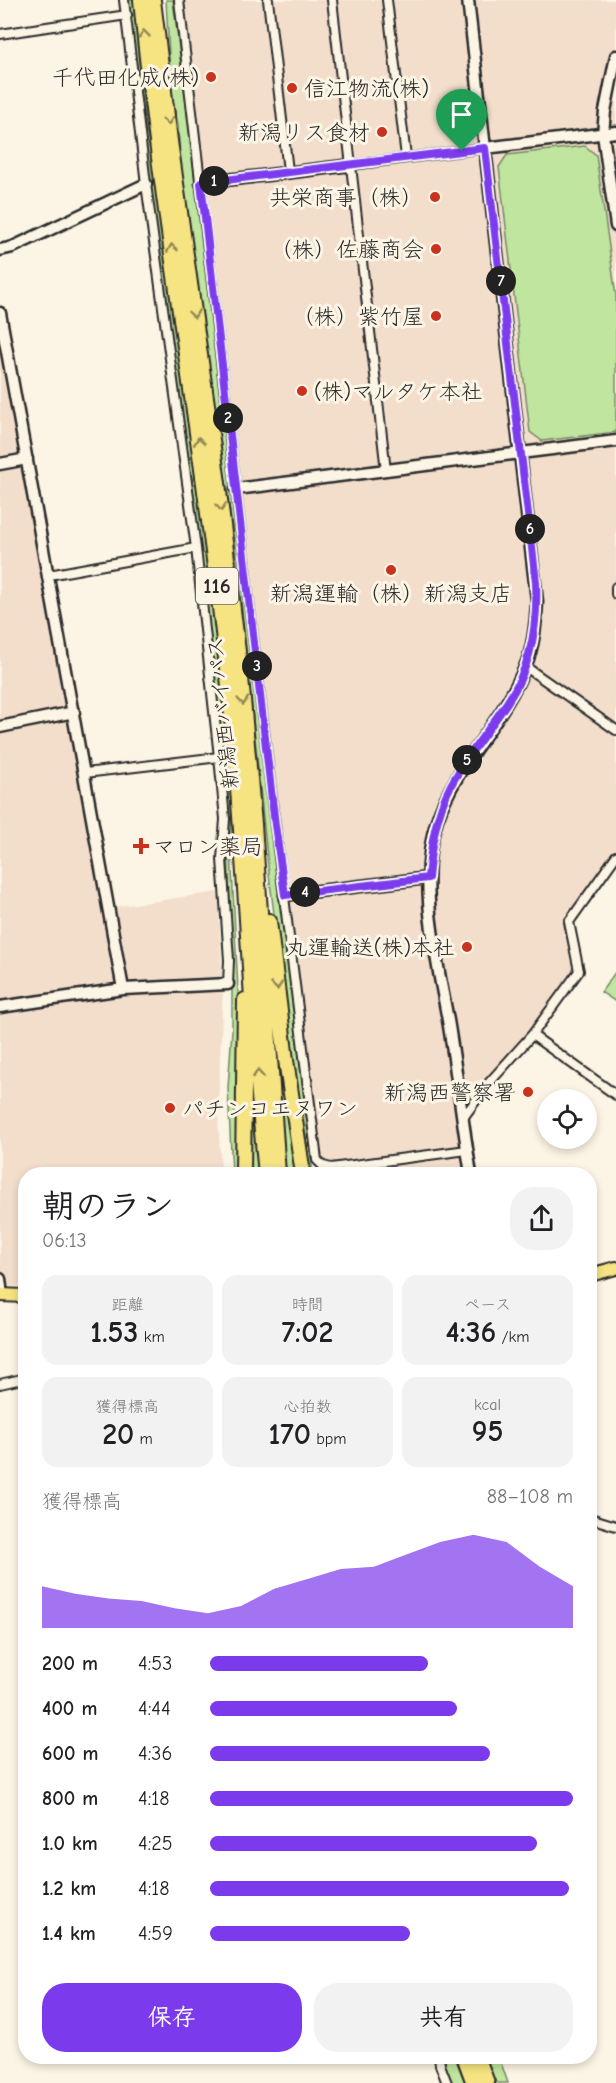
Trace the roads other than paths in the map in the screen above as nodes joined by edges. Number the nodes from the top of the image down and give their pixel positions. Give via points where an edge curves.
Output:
1 (124, 0) edge
2 (141, 0) edge
3 (155, 0) edge
4 (179, 0) edge
5 (268, 0) edge
6 (332, 0) edge
7 (387, 0) edge
8 (468, 0) edge
9 (127, 15) junction
10 (0, 34) edge
11 (616, 56) edge
12 (616, 132) edge
13 (603, 134) junction
14 (485, 148) junction
15 (406, 157) junction
16 (352, 165) junction
17 (288, 171) junction
18 (201, 183) junction
19 (146, 184) junction
20 (616, 226) edge
21 (0, 250) edge
22 (0, 313) edge
23 (2, 336) edge
24 (616, 441) edge
25 (521, 452) junction
26 (27, 459) junction
27 (0, 464) edge
28 (386, 471) junction
29 (236, 489) junction
30 (196, 548) junction
31 (49, 575) junction
32 (616, 587) edge
33 (616, 594) edge
34 (526, 667) junction
35 (74, 712) junction
36 (0, 727) edge
37 (616, 730) edge
38 (219, 757) junction
39 (85, 773) junction
40 (248, 826) junction
41 (616, 856) edge
42 (428, 878) junction
43 (285, 895) junction
44 (228, 984) joint
45 (123, 989) junction
46 (0, 1007) edge
47 (532, 1035) junction
48 (616, 1095) edge
49 (463, 1118) junction
50 (467, 1150) junction
51 (243, 1167) edge
52 (266, 1167) edge
53 (277, 1167) edge
54 (302, 1167) edge
55 (325, 1167) edge
56 (339, 1167) edge
57 (470, 1167) edge
58 (616, 1268) edge
59 (597, 1273) edge
60 (0, 1279) edge
61 (1, 1295) edge
62 (18, 1296) edge
63 (18, 1380) edge
64 (0, 1383) edge
65 (597, 1520) edge
66 (616, 1526) edge
67 (441, 2064) edge
68 (467, 2064) edge
69 (480, 2064) edge
70 (447, 2083) edge
71 (474, 2083) edge
72 (487, 2083) edge

1 - 9 street
40 -> 2 highway, 新潟西バイパス / 116
3 -> 40 highway, 新潟西バイパス / 116 via 241,676
4 - 18 street
5 - 17 street
6 - 16 street
7 - 15 street
8 - 14 street
9 - 10 street
9 - 19 street
11 - 13 street
12 - 13 street
13 - 14 street
13 - 20 street
14 - 15 street
14 - 25 street
15 - 16 street
16 - 17 street
16 - 28 street
17 - 18 street
18 - 29 street
19 - 21 street
19 - 30 street
22 - 23 street
23 - 26 street
24 - 25 street
25 - 28 street
25 - 34 street via 537,601
26 - 27 street
26 - 31 street
28 - 29 street
29 - 43 street
30 - 31 street
30 - 38 street
31 - 35 street
32 - 33 street
34 - 37 street
34 - 42 street via 510,699 451,786 432,837
35 - 36 street
35 - 39 street
38 - 39 street
38 - 44 street via 225,819 222,859
39 - 45 street
40 - 51 highway
52 -> 40 highway, 新潟西バイパス / 116
40 - 53 highway, 新潟西バイパス / 116
40 -> 54 highway
41 - 47 street via 569,922 579,971
42 - 43 street
42 - 49 street
43 - 55 street via 316,1154
44 - 45 street
45 - 46 street
47 - 48 street
47 - 49 street
49 - 50 street
50 - 56 street
50 - 57 street
58 - 59 main road
60 - 61 street
61 - 62 main road
63 - 64 street
65 - 66 street
67 - 70 street
68 - 71 highway
69 - 72 highway

